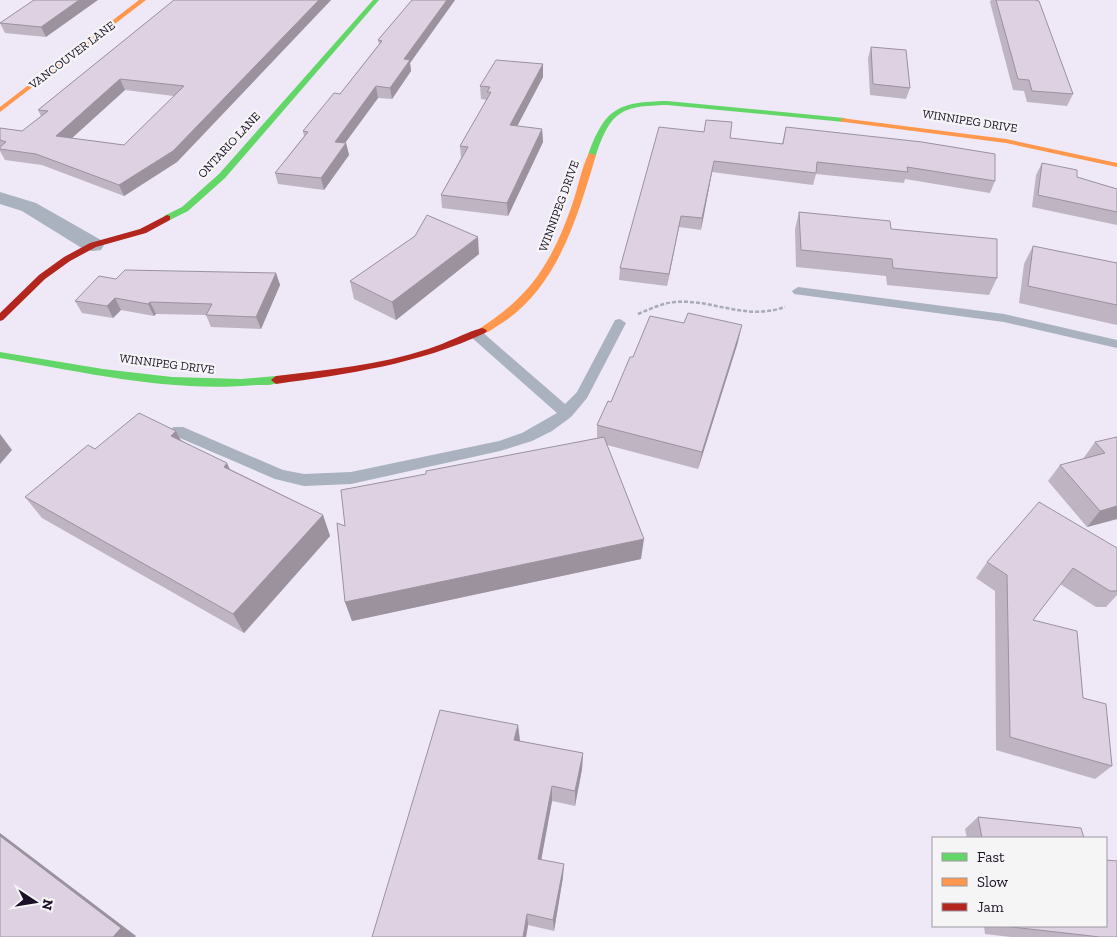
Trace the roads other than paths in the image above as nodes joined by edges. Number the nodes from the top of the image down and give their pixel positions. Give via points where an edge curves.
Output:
1 (143, 0) edge
2 (376, 0) edge
3 (0, 110) edge
4 (1117, 164) edge
5 (0, 198) edge
6 (93, 245) junction
7 (798, 290) road end
8 (0, 318) edge
9 (620, 323) road end
10 (476, 334) junction
11 (1117, 344) edge
12 (0, 355) edge
13 (566, 413) junction
14 (178, 431) edge

1 - 3 street, VANCOUVER LANE
2 - 6 street, ONTARIO LANE via 222,176 185,209 143,231
4 - 10 street, WINNIPEG DRIVE via 1070,152 915,127 667,103 635,104 612,113 597,139 551,269 534,291 510,312
5 - 6 street via 29,207
6 - 8 street, ONTARIO LANE via 42,277
7 - 11 lane via 1004,318
9 - 13 lane via 582,395
10 - 12 street, WINNIPEG DRIVE via 430,354 387,365 234,384 194,384
10 - 13 lane
13 - 14 lane via 528,437 500,446 328,481 280,476

